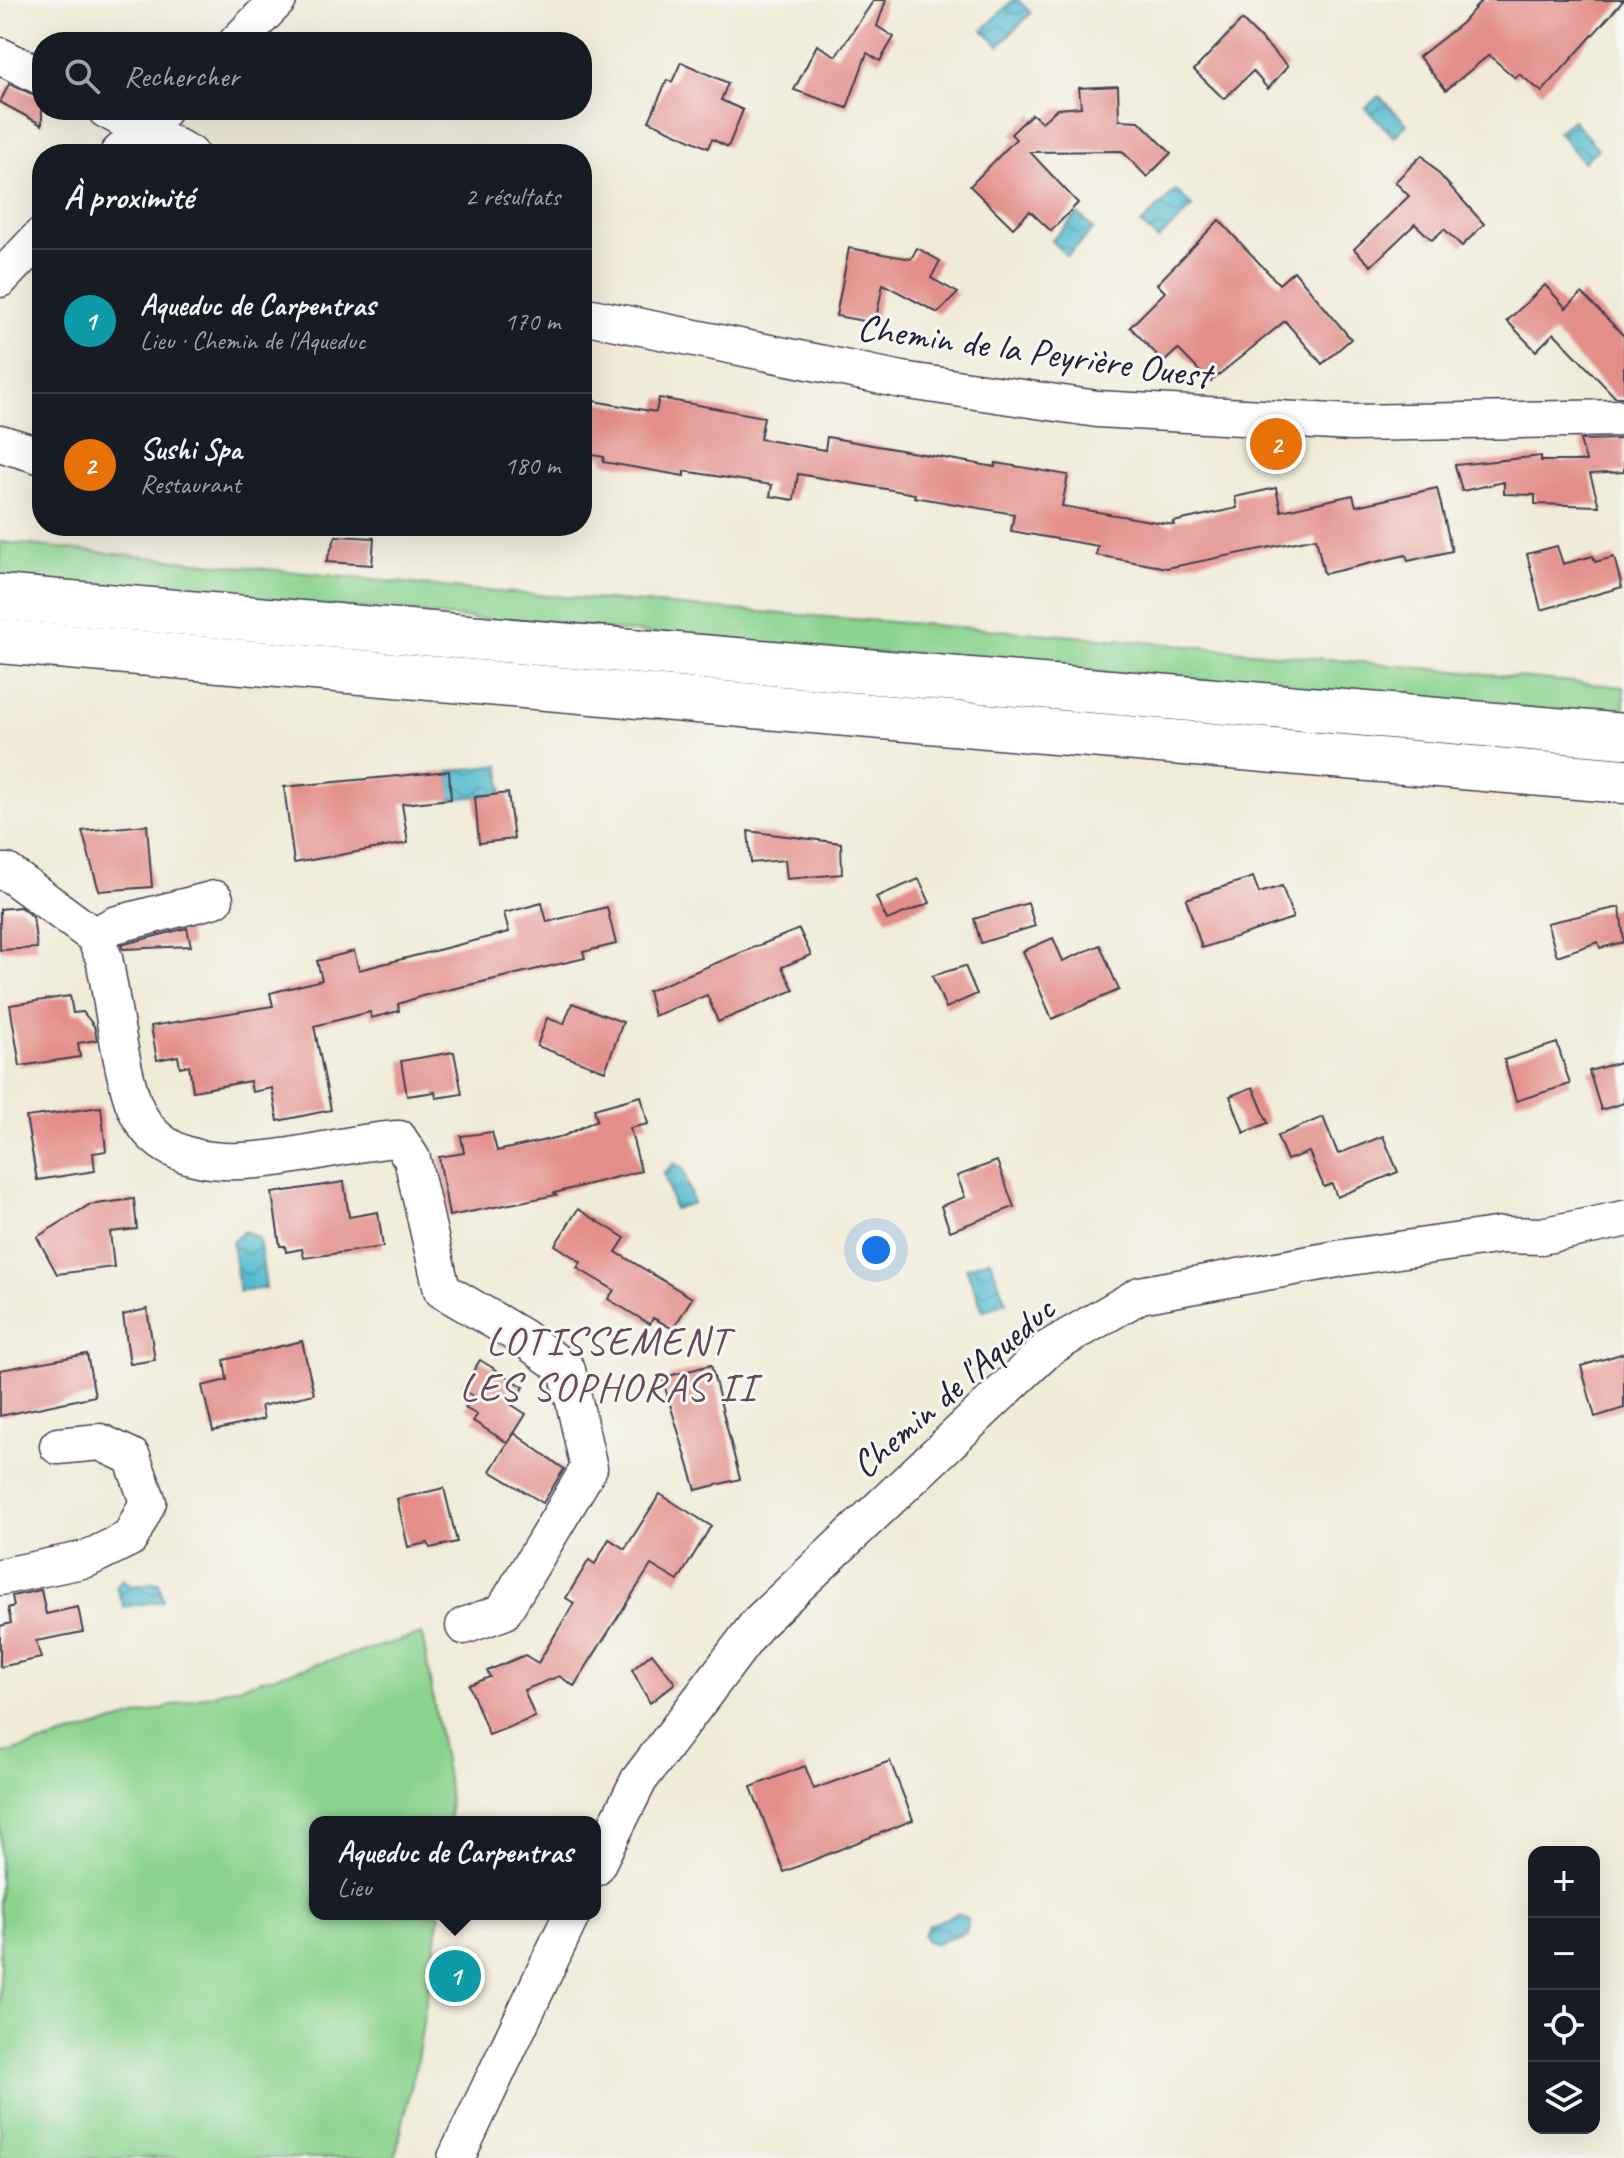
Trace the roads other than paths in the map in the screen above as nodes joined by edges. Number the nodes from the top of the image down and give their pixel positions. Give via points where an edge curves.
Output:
1 (278, 0) edge
2 (247, 32) edge
3 (0, 56) edge
4 (32, 72) edge
5 (123, 120) edge
6 (141, 131) edge
7 (169, 144) edge
8 (32, 245) edge
9 (0, 279) edge
10 (592, 317) edge
11 (1624, 418) edge
12 (0, 443) edge
13 (32, 453) edge
14 (0, 597) edge
15 (0, 641) edge
16 (1624, 736) edge
17 (1624, 781) edge
18 (0, 872) edge
19 (215, 899) dead end
20 (94, 936) junction
21 (1624, 1219) edge
22 (58, 1446) dead end
23 (0, 1577) edge
24 (464, 1626) dead end
25 (601, 1856) edge
26 (569, 1920) edge
27 (456, 2158) edge

1 - 2 street
3 - 4 street
5 - 6 street
6 - 7 street
8 - 9 street
10 - 11 street, Chemin de la Peyrière Ouest via 902,380 1097,409 1352,423
12 - 13 street
14 - 16 main road
15 - 17 main road
18 - 20 street
19 - 20 street via 114,925
20 - 24 street via 104,958 133,1101 150,1134 173,1151 227,1164 399,1139 412,1159 442,1290 567,1370 589,1468 503,1612
21 - 25 street, Chemin de l'Aqueduc via 1541,1236 1502,1235 1343,1258 1140,1295 1061,1340 758,1623 639,1780
22 - 23 street via 100,1442 132,1457 148,1502 130,1538 87,1559
26 - 27 street

